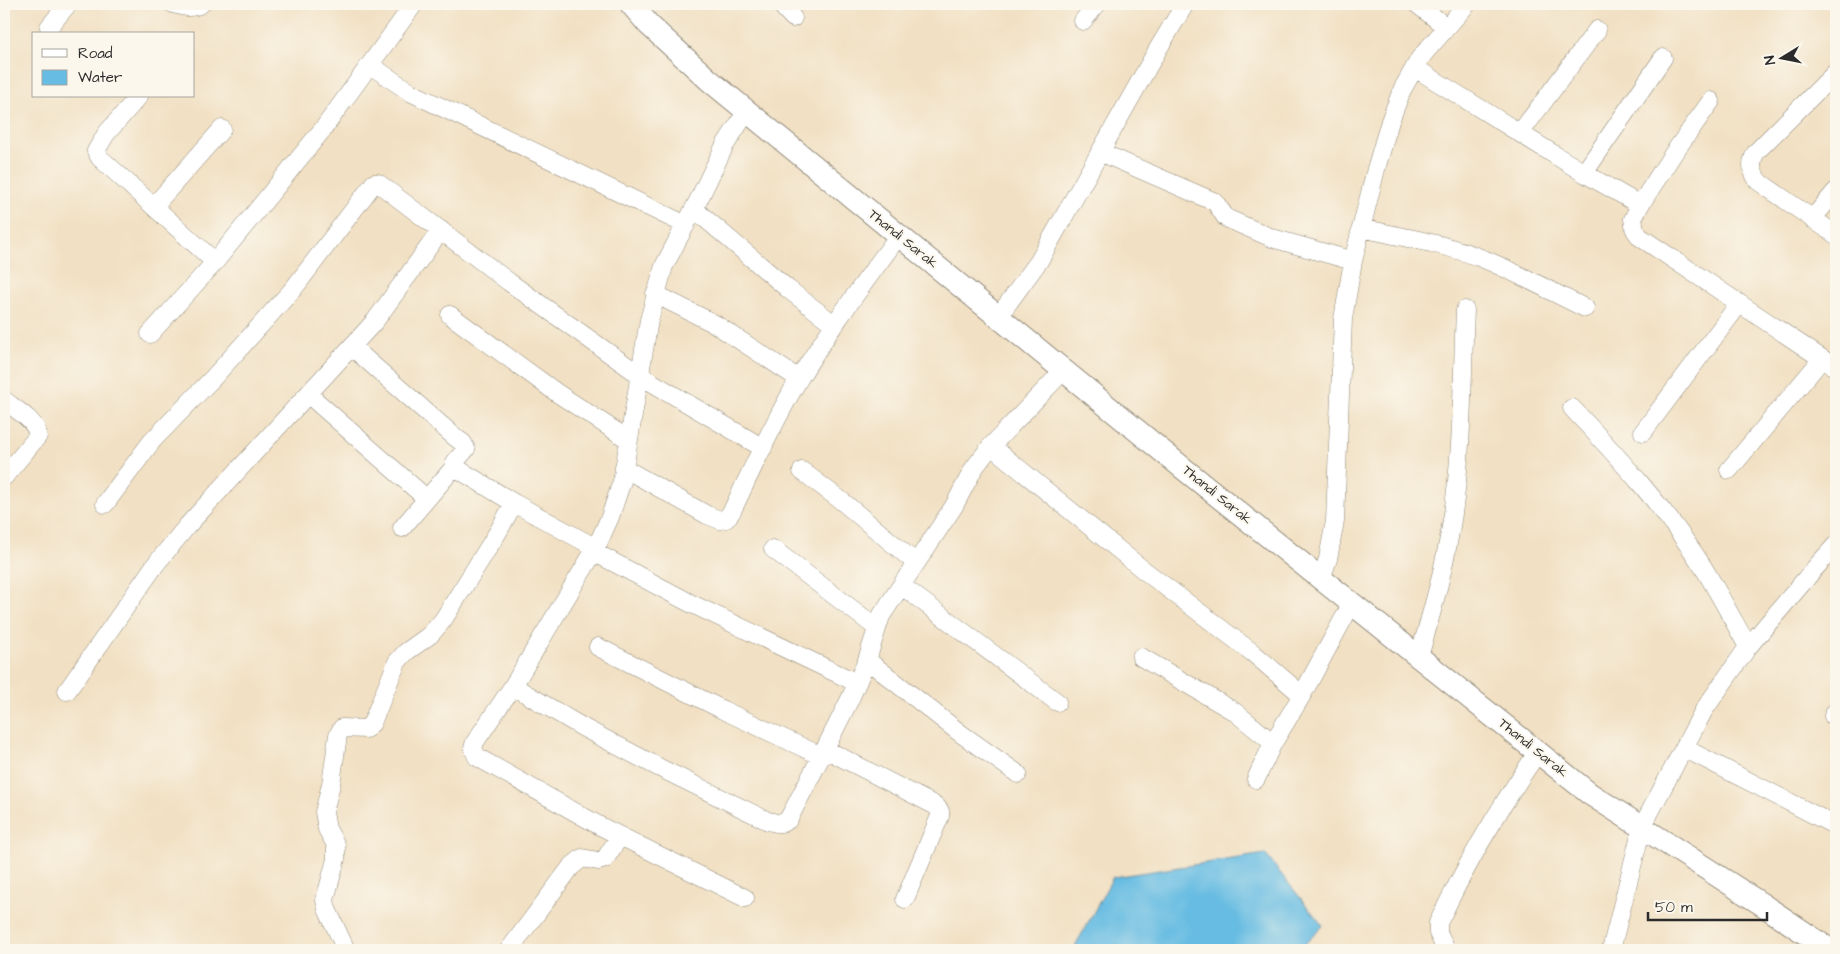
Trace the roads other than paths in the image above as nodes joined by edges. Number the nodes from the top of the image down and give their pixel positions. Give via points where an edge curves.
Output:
1 (68, 4) edge
2 (173, 4) edge
3 (201, 4) edge
4 (414, 4) edge
5 (631, 4) edge
6 (780, 4) edge
7 (1097, 4) edge
8 (1185, 4) edge
9 (1417, 4) edge
10 (1468, 4) edge
11 (793, 18) dead end
12 (1083, 22) dead end
13 (49, 27) dead end
14 (1446, 27) junction
15 (1597, 30) dead end
16 (1663, 58) dead end
17 (370, 65) junction
18 (1414, 68) junction
19 (1836, 72) edge
20 (137, 98) edge
21 (1711, 101) dead end
22 (747, 111) junction
23 (222, 129) dead end
24 (1520, 133) junction
25 (1100, 152) junction
26 (1584, 173) junction
27 (1836, 191) edge
28 (1640, 205) junction
29 (154, 206) junction
30 (694, 209) junction
31 (1812, 219) junction
32 (686, 225) junction
33 (1361, 228) junction
34 (441, 230) junction
35 (899, 235) junction
36 (1836, 236) edge
37 (1353, 261) junction
38 (215, 262) junction
39 (655, 294) junction
40 (1738, 304) junction
41 (1585, 308) dead end
42 (1465, 310) dead end
43 (450, 315) dead end
44 (998, 317) junction
45 (835, 325) junction
46 (150, 334) dead end
47 (352, 347) junction
48 (1829, 364) edge
49 (1064, 370) junction
50 (641, 376) junction
51 (799, 379) junction
52 (309, 395) junction
53 (4, 400) edge
54 (1572, 408) dead end
55 (1643, 432) dead end
56 (629, 440) junction
57 (991, 446) junction
58 (763, 448) junction
59 (455, 466) junction
60 (624, 468) junction
61 (1729, 470) dead end
62 (802, 471) dead end
63 (4, 477) edge
64 (426, 499) junction
65 (514, 503) junction
66 (105, 504) dead end
67 (402, 528) dead end
68 (1836, 545) edge
69 (773, 549) dead end
70 (595, 550) junction
71 (916, 563) junction
72 (1322, 579) junction
73 (902, 586) junction
74 (1352, 603) junction
75 (876, 628) junction
76 (598, 646) dead end
77 (1748, 647) junction
78 (1141, 657) dead end
79 (1419, 657) junction
80 (867, 660) junction
81 (857, 683) junction
82 (513, 686) junction
83 (67, 690) dead end
84 (1302, 695) junction
85 (1057, 702) dead end
86 (1273, 743) junction
87 (1684, 748) junction
88 (823, 752) junction
89 (1538, 752) junction
90 (1018, 774) dead end
91 (1256, 779) dead end
92 (1836, 826) edge
93 (1642, 827) junction
94 (620, 836) junction
95 (745, 898) dead end
96 (905, 899) dead end
97 (346, 950) edge
98 (510, 950) edge
99 (1446, 950) edge
100 (1611, 950) edge
101 (1830, 950) edge

1 - 13 street
2 - 3 street via 188,7
4 - 17 street
5 - 22 main road, Thandi Sarak via 649,25
6 - 11 street
7 - 12 street
8 - 25 street
9 - 14 street
10 - 14 street
14 - 18 street
15 - 24 street
16 - 26 street
17 - 32 street via 410,92
17 - 38 street via 323,129
18 - 24 street
18 - 33 street via 1390,120
19 - 31 street via 1756,152 1751,162 1752,172 1758,180
20 - 29 street via 106,134 96,151
21 - 28 street
22 - 30 street via 724,145
22 - 35 main road, Thandi Sarak
23 - 29 street
24 - 26 street
25 - 37 street via 1215,202 1226,218 1272,238
25 - 44 street via 1039,261
26 - 28 street
27 - 31 street
28 - 40 street via 1633,219 1640,237
29 - 38 street
30 - 32 street
30 - 45 street
31 - 36 street
32 - 39 street via 664,266
33 - 37 street
33 - 41 street via 1480,257
34 - 47 street via 375,321
34 - 50 street
34 - 66 street via 378,183 372,184 294,288 152,441
35 - 44 main road, Thandi Sarak
35 - 45 street
37 - 72 street via 1343,327 1335,521
38 - 46 street
39 - 50 street
39 - 51 street via 715,324
40 - 48 street
40 - 55 street
42 - 79 street via 1459,448 1452,520 1436,599
43 - 56 street via 557,393
44 - 49 main road, Thandi Sarak
45 - 51 street
47 - 52 street
47 - 59 street via 463,442 466,449
48 - 61 street
49 - 57 street
49 - 72 main road, Thandi Sarak
50 - 56 street
50 - 58 street
51 - 58 street
52 - 64 street
52 - 83 street via 155,565
53 - 63 street via 32,423 38,430 38,436
54 - 77 street via 1627,466 1670,520 1703,567
56 - 60 street
57 - 71 street
57 - 84 street
58 - 60 street via 732,511 726,519 720,520
59 - 64 street
59 - 65 street
60 - 70 street via 610,517
62 - 71 street
64 - 67 street
65 - 70 street
65 - 97 street via 443,620 397,662 372,723 366,729 342,728 338,735 324,812 327,829 336,845 336,858 325,900 326,909
68 - 77 street
69 - 75 street
70 - 81 street via 690,603
70 - 82 street
71 - 73 street
72 - 74 main road, Thandi Sarak
73 - 75 street
73 - 85 street
74 - 79 main road, Thandi Sarak
74 - 84 street
75 - 80 street
76 - 88 street via 723,710
77 - 87 street via 1704,710
78 - 86 street via 1235,712
79 - 89 main road, Thandi Sarak
80 - 81 street
80 - 90 street
81 - 88 street
82 - 88 street via 660,768 778,824 788,820
82 - 94 street via 476,742 473,748 477,757
84 - 86 street
86 - 91 street
87 - 92 street
87 - 93 street
88 - 96 street via 936,806 940,811
89 - 93 main road, Thandi Sarak via 1590,794
89 - 99 street via 1485,833 1438,923 1438,933
93 - 100 street
93 - 101 main road, Thandi Sarak
94 - 95 street
94 - 98 street via 605,859 582,858 571,867

